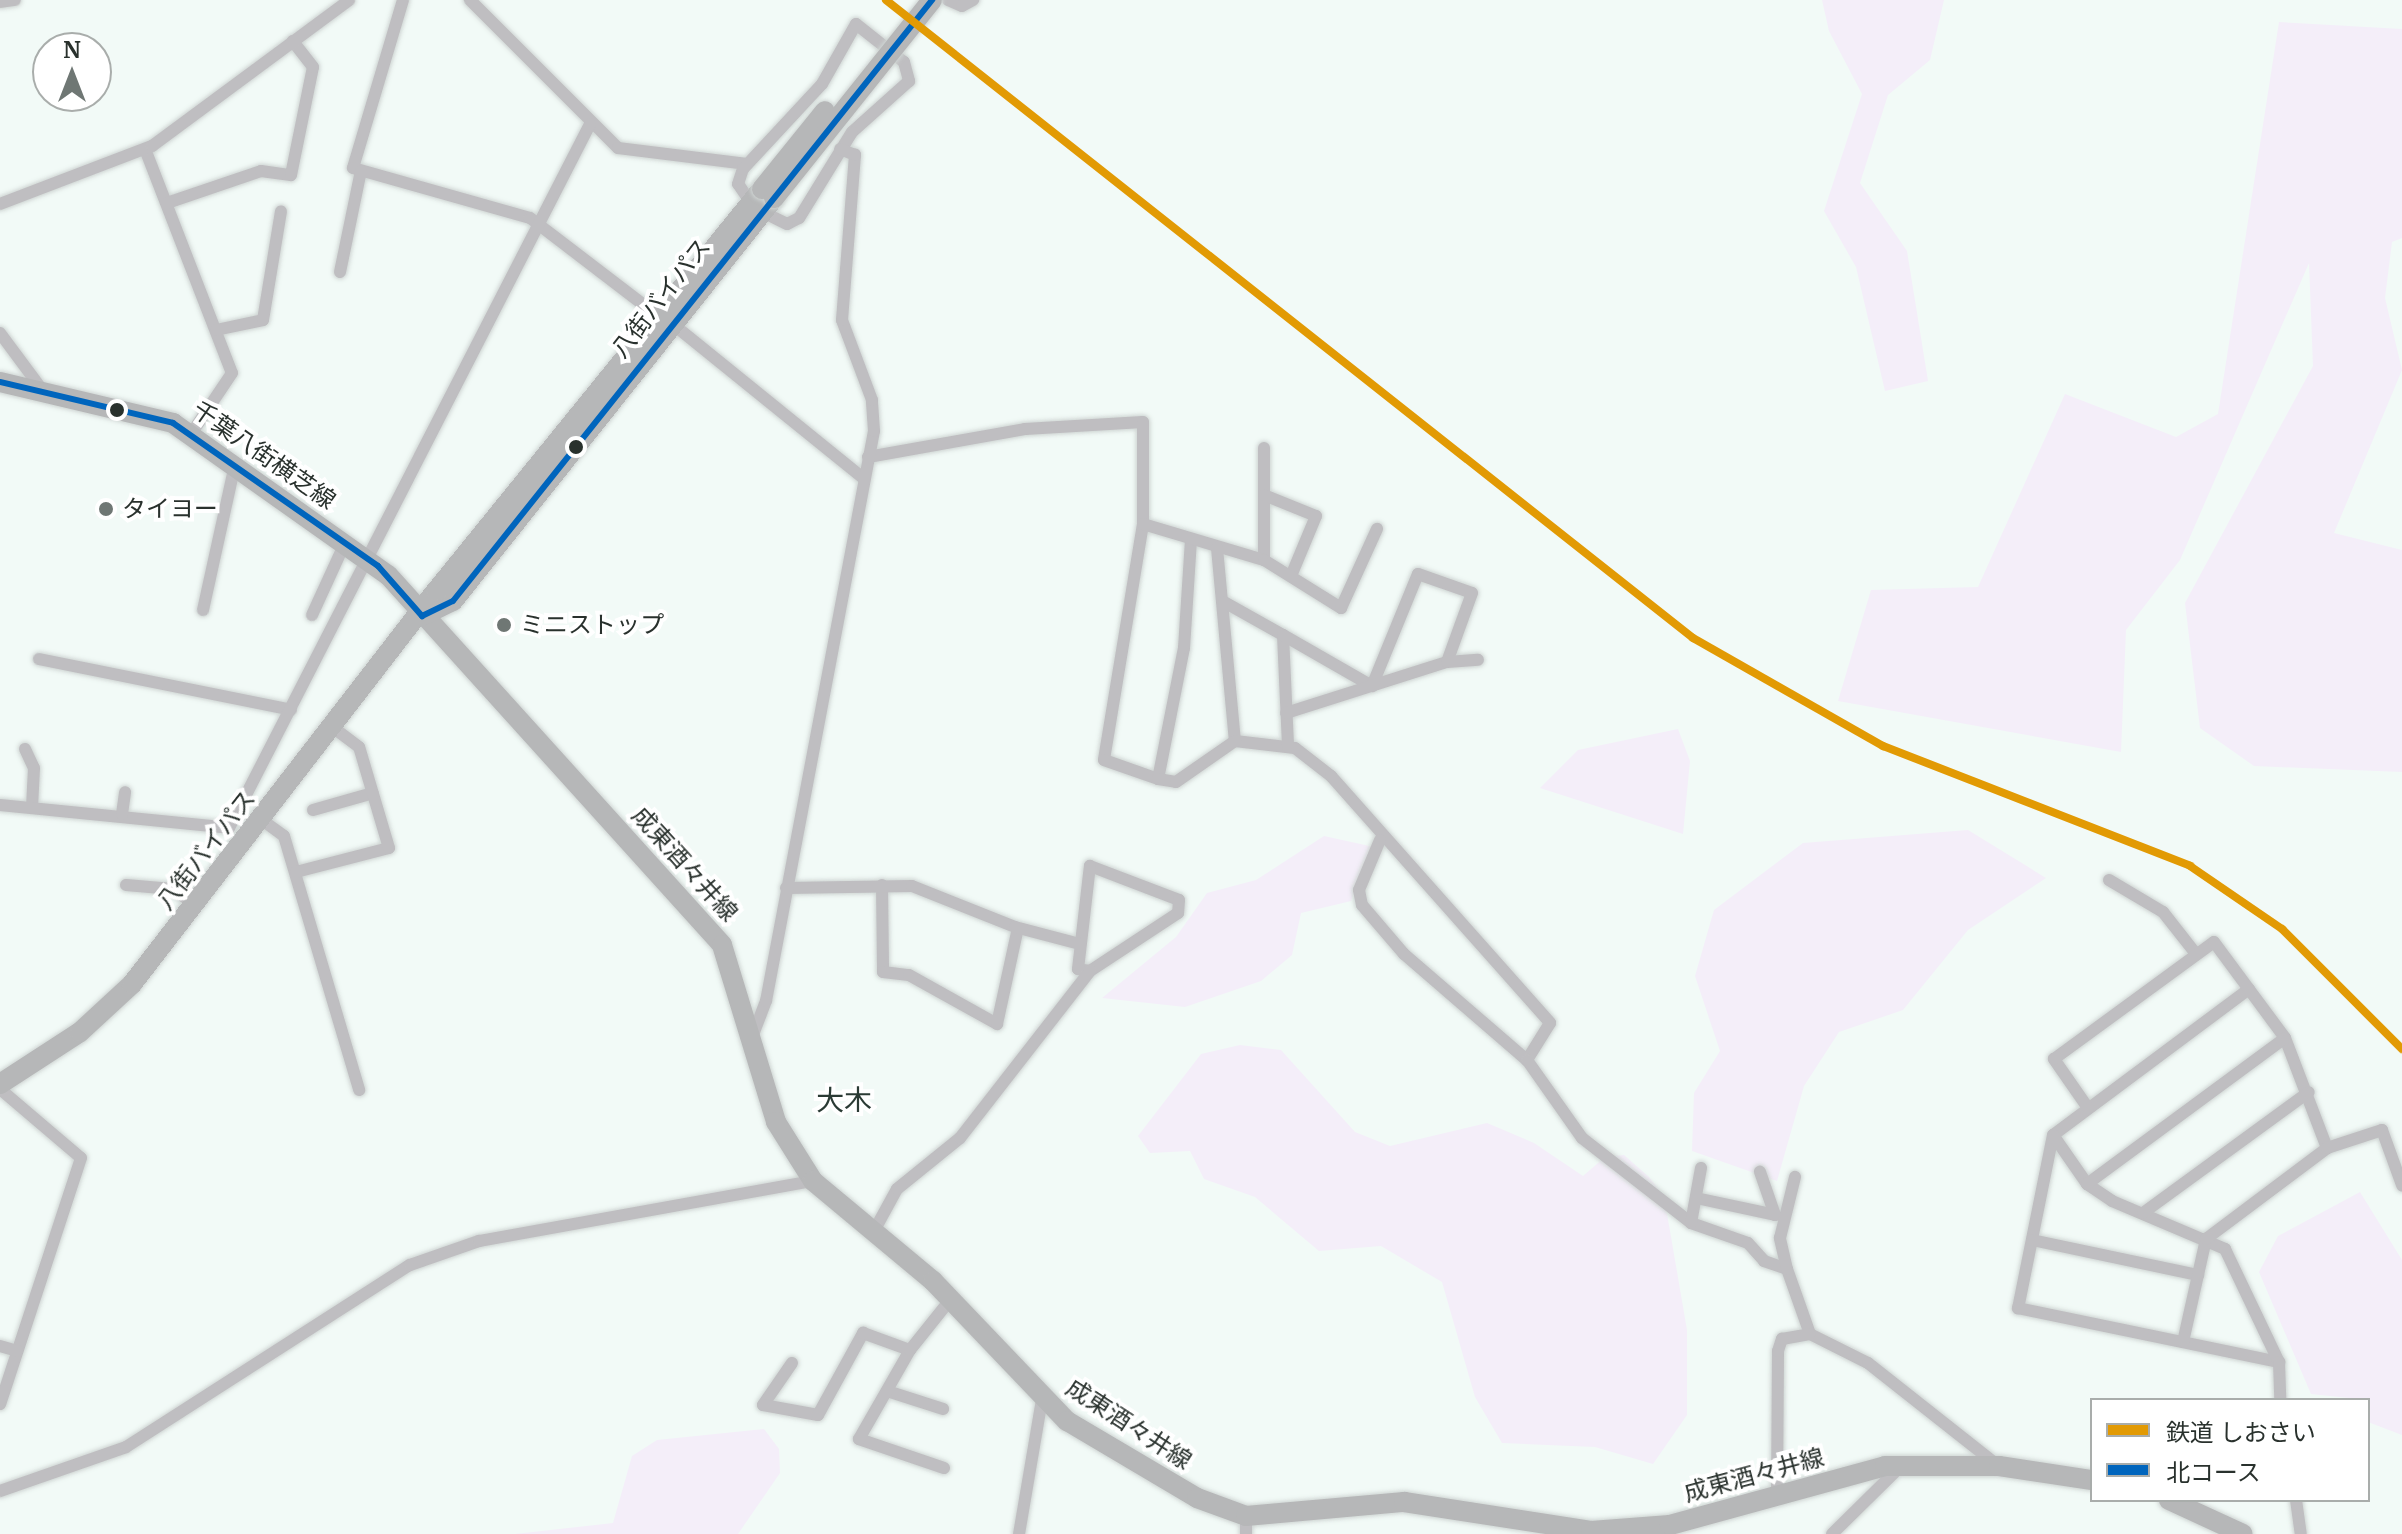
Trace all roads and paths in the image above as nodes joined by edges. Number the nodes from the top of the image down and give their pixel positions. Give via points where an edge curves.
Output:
1 (15, 0) edge
2 (349, 0) edge
3 (403, 0) edge
4 (470, 0) edge
5 (915, 0) edge
6 (932, 0) edge
7 (948, 0) edge
8 (973, 0) edge
9 (0, 2) edge
10 (293, 41) junction
11 (590, 124) junction
12 (145, 149) junction
13 (840, 149) junction
14 (747, 164) junction
15 (361, 171) junction
16 (762, 201) junction
17 (167, 203) junction
18 (0, 204) edge
19 (281, 211) dead end
20 (539, 224) junction
21 (340, 272) dead end
22 (667, 321) junction
23 (216, 330) junction
24 (0, 333) edge
25 (0, 382) edge
26 (43, 391) junction
27 (191, 434) junction
28 (1264, 448) dead end
29 (868, 457) junction
30 (235, 465) junction
31 (864, 479) junction
32 (1264, 495) junction
33 (1143, 524) junction
34 (1377, 529) dead end
35 (1191, 540) junction
36 (345, 543) junction
37 (1217, 548) junction
38 (369, 559) junction
39 (1264, 560) junction
40 (1291, 576) junction
41 (1224, 602) junction
42 (203, 610) dead end
43 (312, 615) dead end
44 (422, 616) junction
45 (1283, 635) junction
46 (39, 659) dead end
47 (1478, 660) dead end
48 (1447, 662) junction
49 (1372, 686) junction
50 (291, 710) junction
51 (1286, 713) junction
52 (334, 728) junction
53 (1235, 741) junction
54 (1288, 747) junction
55 (25, 749) dead end
56 (1158, 779) junction
57 (125, 792) dead end
58 (373, 793) junction
59 (0, 805) edge
60 (32, 808) junction
61 (313, 810) dead end
62 (122, 814) junction
63 (262, 820) junction
64 (1380, 840) junction
65 (296, 872) junction
66 (2109, 880) dead end
67 (126, 885) dead end
68 (882, 885) junction
69 (786, 888) junction
70 (196, 905) junction
71 (1018, 928) junction
72 (1080, 944) junction
73 (2196, 954) junction
74 (1090, 971) junction
75 (2249, 989) junction
76 (2285, 1038) junction
77 (751, 1040) junction
78 (1527, 1060) junction
79 (0, 1086) edge
80 (359, 1090) dead end
81 (2309, 1092) junction
82 (2088, 1108) junction
83 (2053, 1135) junction
84 (2327, 1148) junction
85 (1701, 1168) dead end
86 (1760, 1172) dead end
87 (1795, 1177) dead end
88 (813, 1181) junction
89 (2087, 1184) junction
90 (2402, 1185) edge
91 (1696, 1198) junction
92 (2143, 1213) junction
93 (1691, 1223) junction
94 (874, 1231) junction
95 (2206, 1239) junction
96 (2032, 1240) junction
97 (1787, 1269) junction
98 (2198, 1275) junction
99 (950, 1300) junction
100 (1810, 1334) junction
101 (2183, 1342) junction
102 (0, 1346) edge
103 (910, 1350) junction
104 (17, 1351) junction
105 (2279, 1362) junction
106 (792, 1363) dead end
107 (887, 1391) junction
108 (2280, 1398) edge
109 (1042, 1399) junction
110 (0, 1401) edge
111 (943, 1409) dead end
112 (1901, 1465) junction
113 (1999, 1466) junction
114 (944, 1468) dead end
115 (2090, 1480) edge
116 (0, 1491) edge
117 (1777, 1496) junction
118 (2173, 1502) edge
119 (2296, 1502) edge
120 (1246, 1525) edge
121 (1019, 1534) edge
122 (1832, 1534) edge
123 (2243, 1534) edge
124 (2301, 1534) edge

1 - 9 street
2 - 10 street
3 - 15 street via 353,168
4 - 11 street
5 - 16 main road, 八街バイパス, bridge
6 - 16 main road, 八街バイパス, bridge
7 - 8 street via 962,6
10 - 12 street
10 - 17 street via 313,67 291,175 261,171
11 - 14 street via 626,151
11 - 20 street
12 - 17 street
12 - 18 street
13 - 14 street via 911,75 856,24 822,84
13 - 16 street via 799,218 787,224
13 - 29 street via 855,155 842,320 876,414
14 - 16 street via 738,184
15 - 20 street
15 - 21 street
16 - 22 main road, 八街バイパス
17 - 23 street
19 - 23 street via 263,320
20 - 22 street
20 - 38 street
22 - 31 street
22 - 44 main road, 八街バイパス via 453,601
23 - 27 street via 231,381
24 - 26 street
25 - 26 main road, 千葉八街横芝線
26 - 27 main road, 千葉八街横芝線 via 139,411
27 - 30 main road, 千葉八街横芝線
28 - 32 street
29 - 31 street
29 - 33 street via 1025,429 1143,422
30 - 36 main road, 千葉八街横芝線
30 - 42 street
31 - 69 street
32 - 39 street
32 - 40 street via 1316,516
33 - 35 street
33 - 56 street via 1104,760
34 - 40 street via 1341,608
35 - 37 street
35 - 56 street via 1184,648
36 - 38 main road, 千葉八街横芝線
36 - 43 street
37 - 39 street
37 - 41 street
38 - 44 main road, 千葉八街横芝線
38 - 50 street
39 - 40 street
41 - 45 street
41 - 53 street
44 - 52 main road, 八街バイパス
44 - 77 main road, 成東酒々井線 via 710,929 731,961
45 - 49 street
45 - 51 street
46 - 50 street
47 - 48 street
48 - 49 street
48 - 49 street via 1472,593 1418,574
49 - 51 street
50 - 62 street via 229,828
51 - 54 street
52 - 58 street via 359,747
52 - 63 main road, 八街バイパス
53 - 54 street
53 - 56 street via 1176,782
54 - 64 street via 1331,776
55 - 60 street via 34,768
57 - 62 street
58 - 61 street
58 - 65 street via 389,848
59 - 60 street
60 - 62 street
63 - 65 street via 284,836
63 - 70 main road, 八街バイパス
64 - 78 street via 1550,1023
64 - 78 street via 1359,890 1362,905 1404,954
65 - 80 street
66 - 73 street via 2163,912
67 - 70 street via 173,889
68 - 69 street
68 - 71 street via 912,886
68 - 71 street via 883,972 909,975 997,1024
69 - 77 street via 766,1001
70 - 79 main road, 八街バイパス via 89,1025
71 - 72 street
72 - 74 street via 1078,969
72 - 74 street via 1090,866 1179,900 1178,913
73 - 75 street via 2214,942
73 - 82 street via 2054,1059
74 - 94 street via 960,1138 897,1189
75 - 76 street
75 - 82 street
76 - 81 street
76 - 89 street
77 - 88 main road, 成東酒々井線 via 776,1122
78 - 93 street via 1582,1138
79 - 104 street via 81,1158
81 - 84 street
81 - 92 street
82 - 83 street
83 - 89 street
83 - 96 street
84 - 90 street via 2382,1130
84 - 95 street
85 - 91 street
86 - 91 street via 1775,1215
87 - 97 street via 1780,1238
88 - 94 main road, 成東酒々井線
88 - 116 street via 479,1241 410,1265 126,1447
89 - 92 street
91 - 93 street
92 - 95 street
93 - 97 street via 1748,1243 1764,1261
94 - 99 main road, 成東酒々井線
95 - 98 street
95 - 105 street via 2234,1262
96 - 98 street
96 - 101 street via 2018,1308
97 - 100 street
98 - 101 street
99 - 103 street
99 - 109 main road, 成東酒々井線
100 - 113 street via 1868,1363
100 - 117 street via 1782,1339 1778,1351
101 - 105 street
102 - 104 street
103 - 106 street via 863,1333 818,1415 763,1405
103 - 107 street
104 - 110 street
105 - 108 street
107 - 111 street
107 - 114 street via 859,1439
109 - 120 main road, 成東酒々井線
109 - 121 street
112 - 113 main road, 成東酒々井線
112 - 117 main road, 成東酒々井線
112 - 122 street
113 - 115 main road, 成東酒々井線
117 - 120 main road, 成東酒々井線 via 1626,1530 1557,1528 1404,1502
118 - 123 main road
119 - 124 street

